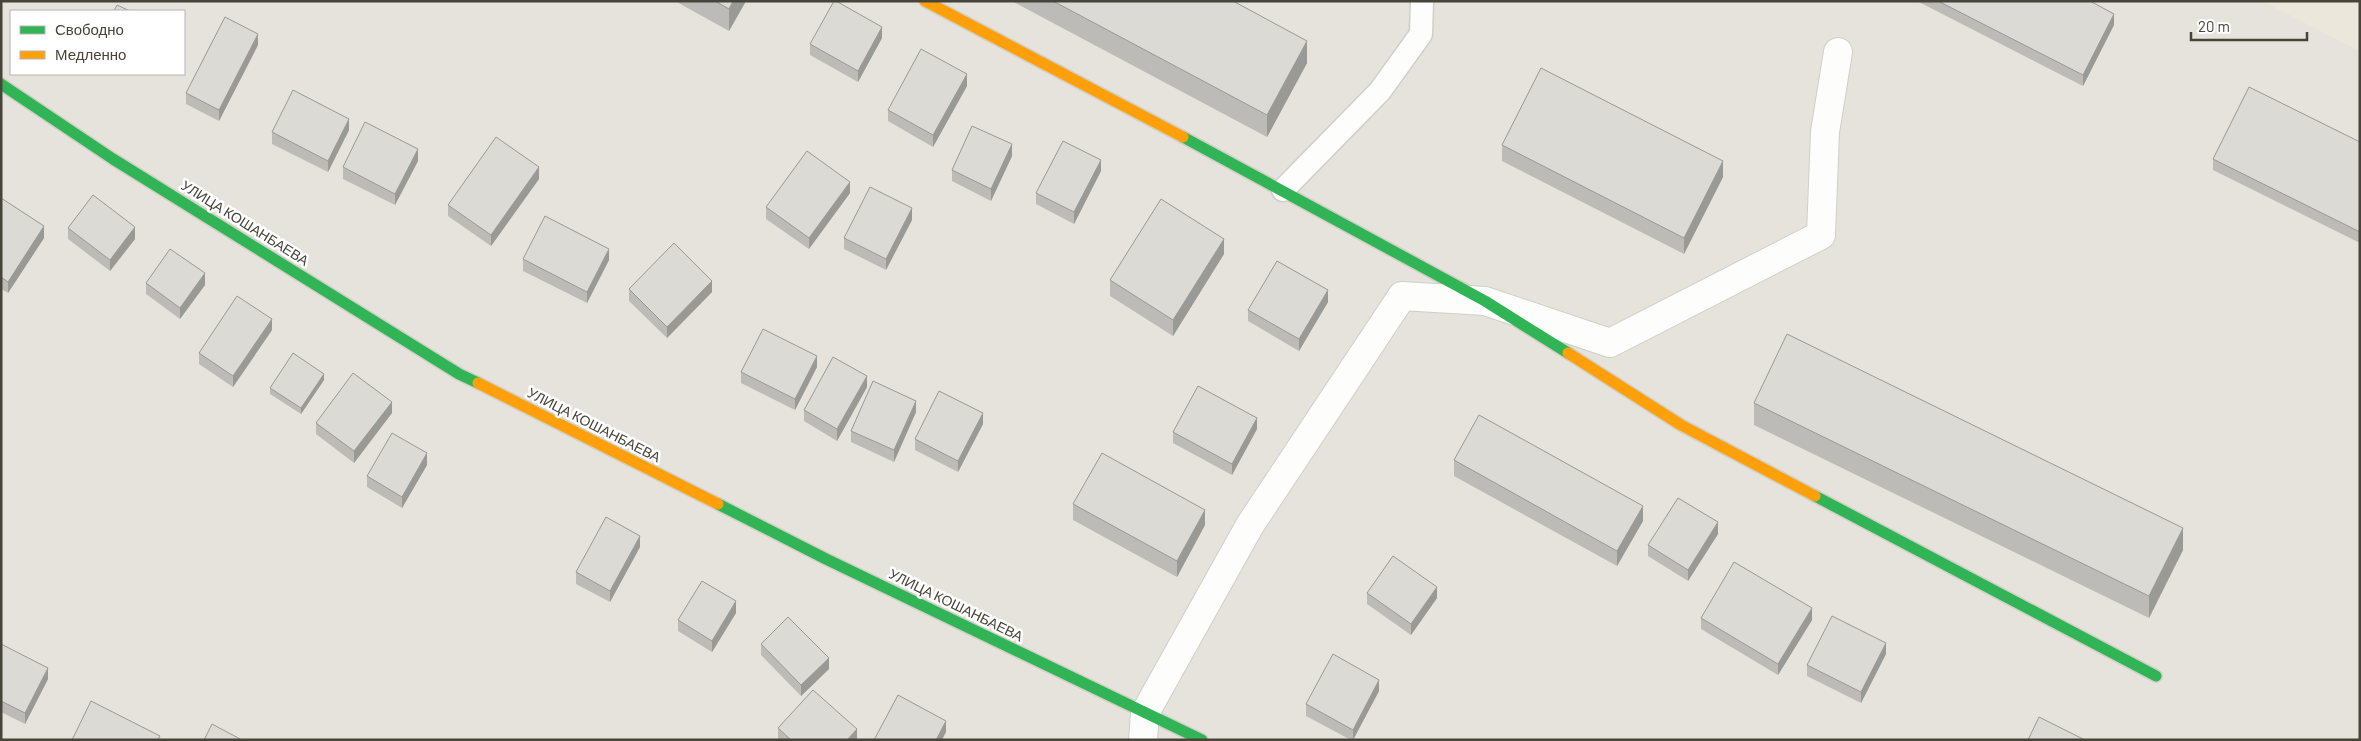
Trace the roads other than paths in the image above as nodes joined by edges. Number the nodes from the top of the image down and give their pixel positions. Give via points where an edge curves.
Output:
1 (925, 1) edge
2 (1422, 1) edge
3 (1838, 52) dead end
4 (1, 84) edge
5 (1283, 190) junction
6 (1485, 300) junction
7 (2156, 676) dead end
8 (1145, 712) junction
9 (1143, 740) edge
10 (1202, 740) edge

1 - 5 street
2 - 5 lane via 1421,34 1380,91
3 - 6 street via 1825,132 1821,235 1610,343
4 - 8 street, УЛИЦА КОШАНБАЕВА via 113,159 459,374 826,559
5 - 6 street
6 - 7 street via 1680,425
6 - 8 street via 1402,296 1250,524
8 - 9 street
8 - 10 street, УЛИЦА КОШАНБАЕВА

